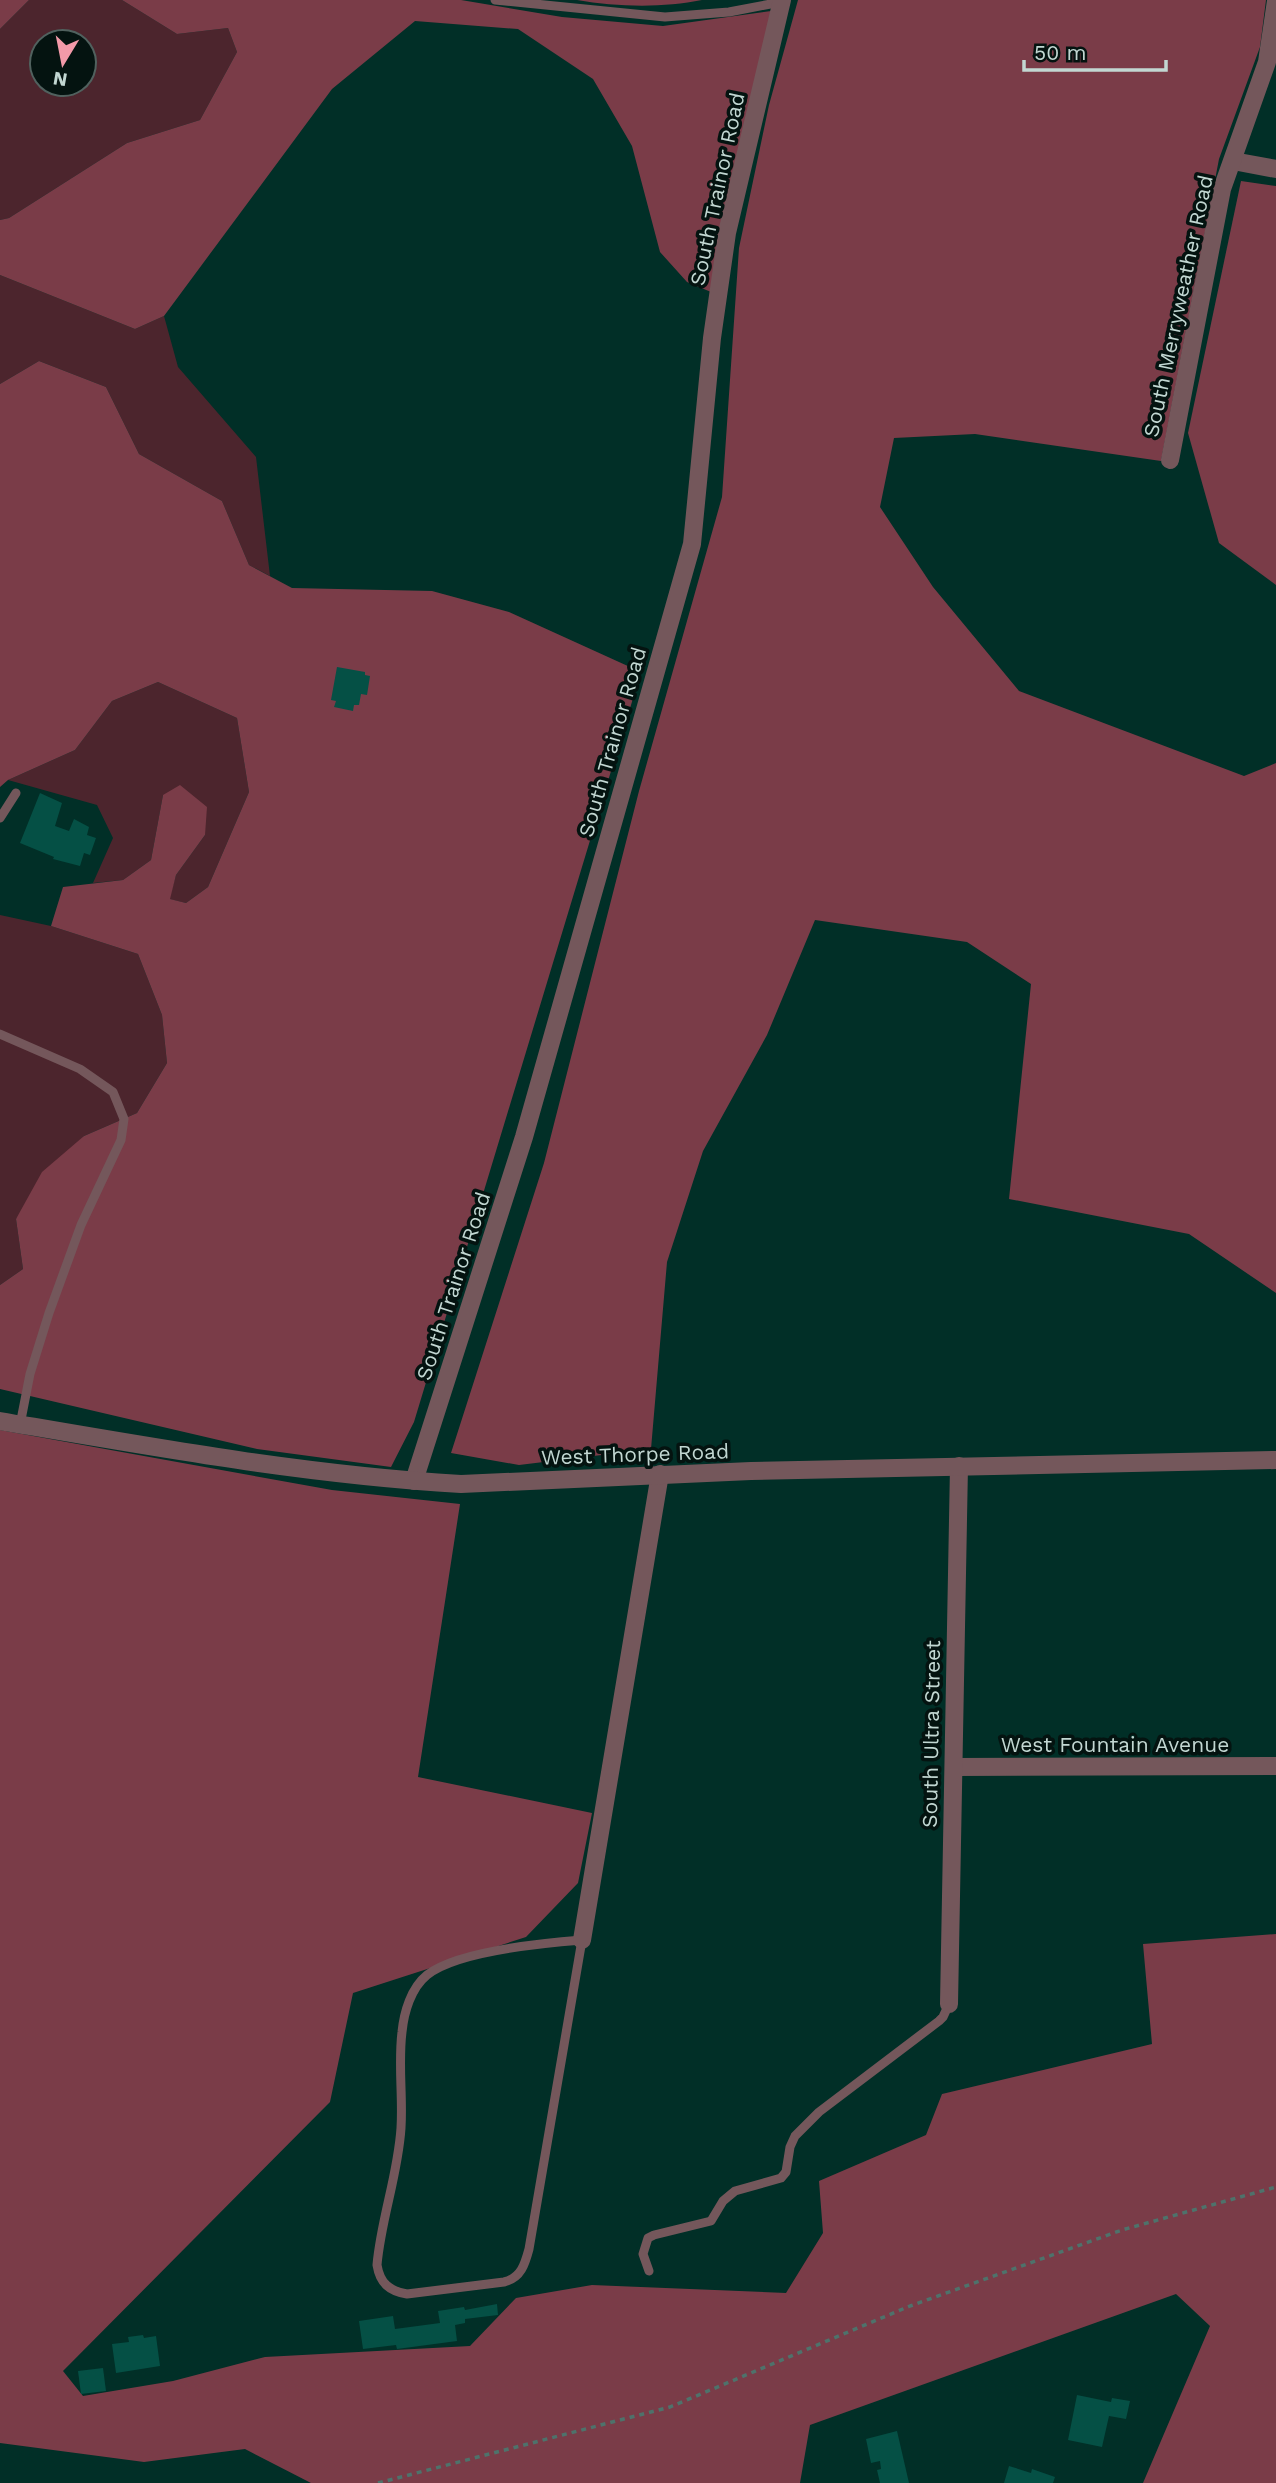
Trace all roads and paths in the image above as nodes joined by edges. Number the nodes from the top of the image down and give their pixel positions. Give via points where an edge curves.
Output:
1 (495, 0) edge
2 (781, 1) edge
3 (1276, 1) edge
4 (1233, 161) junction
5 (1276, 169) edge
6 (1170, 460) dead end
7 (16, 793) dead end
8 (0, 818) edge
9 (0, 1034) edge
10 (0, 1422) edge
11 (20, 1425) junction
12 (1276, 1460) edge
13 (959, 1466) junction
14 (660, 1475) junction
15 (414, 1481) junction
16 (1276, 1766) edge
17 (954, 1767) junction
18 (583, 1940) junction
19 (949, 2004) joint
20 (1276, 2187) edge
21 (649, 2271) dead end
22 (378, 2483) edge

1 - 2 lane via 665,17 729,12
2 - 15 street, South Trainor Road via 727,233 692,544 524,1138
3 - 4 street, South Merryweather Road via 1267,62
4 - 5 street
4 - 6 street, South Merryweather Road via 1222,189
7 - 8 lane
9 - 11 lane via 80,1069 113,1092 124,1119 121,1140 81,1225 50,1313 30,1374
10 - 11 street, West Thorpe Road
11 - 15 street, West Thorpe Road via 161,1449
12 - 13 street, West Thorpe Road
13 - 14 street, West Thorpe Road
13 - 17 street, South Ultra Street
14 - 15 street, West Thorpe Road via 461,1484
14 - 18 street
16 - 17 street, West Fountain Avenue
17 - 19 street, South Ultra Street
18 - 18 lane via 522,2270 504,2282 407,2294 392,2290 384,2284 377,2265 400,2155 402,2029 411,1996 436,1969 463,1960 524,1945
19 - 21 lane via 939,2021 794,2136 781,2178 735,2191 711,2221 648,2238 643,2254
20 - 22 path via 1122,2230 909,2306 670,2407

